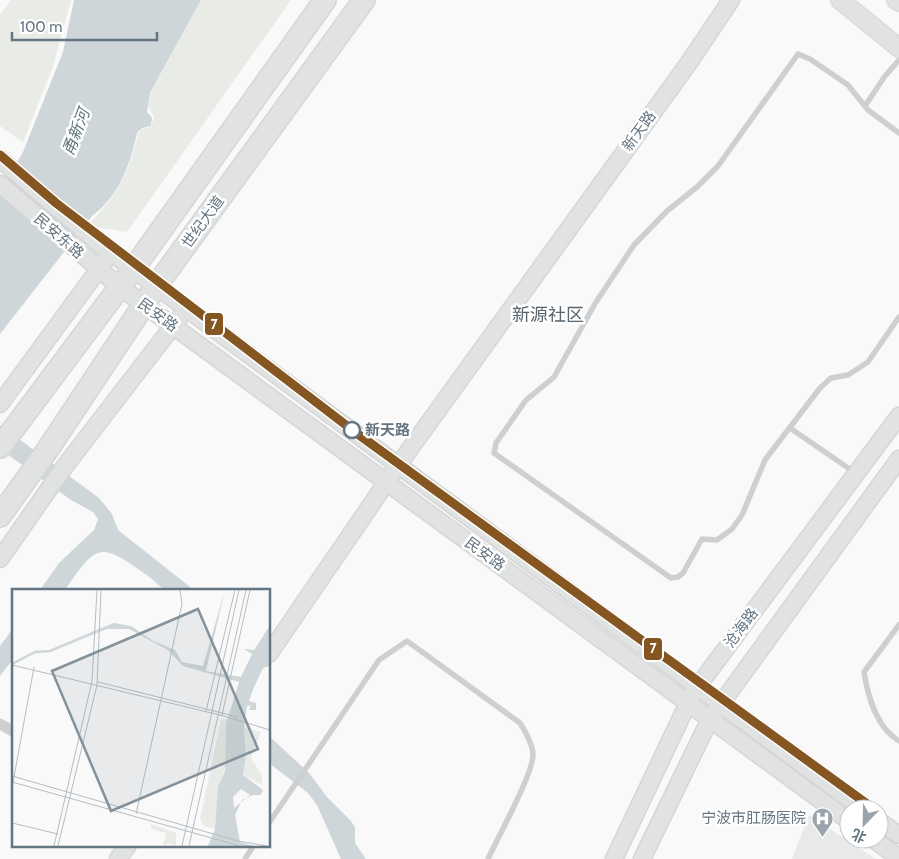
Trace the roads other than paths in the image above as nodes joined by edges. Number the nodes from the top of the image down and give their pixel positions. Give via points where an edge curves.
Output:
1 (325, 0) edge
2 (364, 0) edge
3 (731, 0) edge
4 (840, 0) edge
5 (896, 0) edge
6 (899, 2) edge
7 (899, 48) edge
8 (899, 60) edge
9 (865, 106) junction
10 (899, 133) edge
11 (2, 161) edge
12 (0, 184) edge
13 (106, 249) junction
14 (93, 265) junction
15 (134, 268) junction
16 (157, 285) junction
17 (120, 287) junction
18 (144, 304) junction
19 (187, 307) junction
20 (899, 318) edge
21 (173, 326) junction
22 (0, 404) edge
23 (899, 416) edge
24 (790, 428) junction
25 (0, 447) edge
26 (899, 459) edge
27 (399, 464) junction
28 (856, 474) junction
29 (387, 482) junction
30 (0, 516) edge
31 (0, 559) edge
32 (899, 625) edge
33 (270, 653) edge
34 (698, 686) junction
35 (688, 703) junction
36 (721, 704) junction
37 (710, 719) junction
38 (0, 724) edge
39 (12, 731) edge
40 (899, 741) edge
41 (849, 799) edge
42 (839, 814) edge
43 (270, 821) edge
44 (127, 846) edge
45 (253, 846) edge
46 (887, 849) edge
47 (899, 858) edge
48 (118, 859) edge
49 (244, 859) edge
50 (488, 859) edge
51 (614, 859) edge
52 (642, 859) edge

1 - 15 highway, 世纪大道
2 - 16 highway, 世纪大道
3 - 27 main road, 新天路
4 - 7 main road
5 - 6 main road
8 - 9 lane
9 - 10 lane
9 - 24 lane via 848,85 798,54 718,166 634,245 596,302 554,377 526,400 494,448 499,457 671,578 683,573 702,539 717,540 732,530 746,507 765,460
11 - 13 main road, 民安东路
12 - 14 main road, 民安东路
13 - 14 main road
13 - 15 main road, 民安东路
14 - 17 main road, 民安东路
14 - 22 main road
15 - 16 main road, 民安路
15 - 17 highway, 世纪大道
16 - 18 highway, 世纪大道
16 - 19 main road, 民安路
17 - 18 main road, 民安路
17 - 25 highway, 世纪大道
18 - 21 main road, 民安路
18 - 30 highway, 世纪大道
19 - 21 main road
19 - 27 main road, 民安路
20 - 24 lane via 868,362 848,375 831,378
21 - 29 main road, 民安路
21 - 31 main road via 65,466
23 - 28 main road, 沧海路
24 - 28 lane
26 - 36 main road, 沧海路
27 - 29 main road, 新天路
27 - 34 main road, 民安路
28 - 34 main road, 沧海路
29 - 33 main road, 新天路
29 - 35 main road, 民安路
32 - 40 lane via 864,672 868,697 888,735
34 - 35 main road, 沧海路
34 - 36 main road, 民安路
35 - 37 main road, 民安路
35 - 51 main road, 沧海路
36 - 37 main road, 沧海路
36 - 41 main road, 民安路
37 - 42 main road, 民安路
37 - 52 main road, 沧海路
38 - 39 street
43 - 50 lane via 379,660 407,641 520,723 526,733 533,755 528,773
44 - 48 main road
45 - 49 lane
46 - 47 main road

